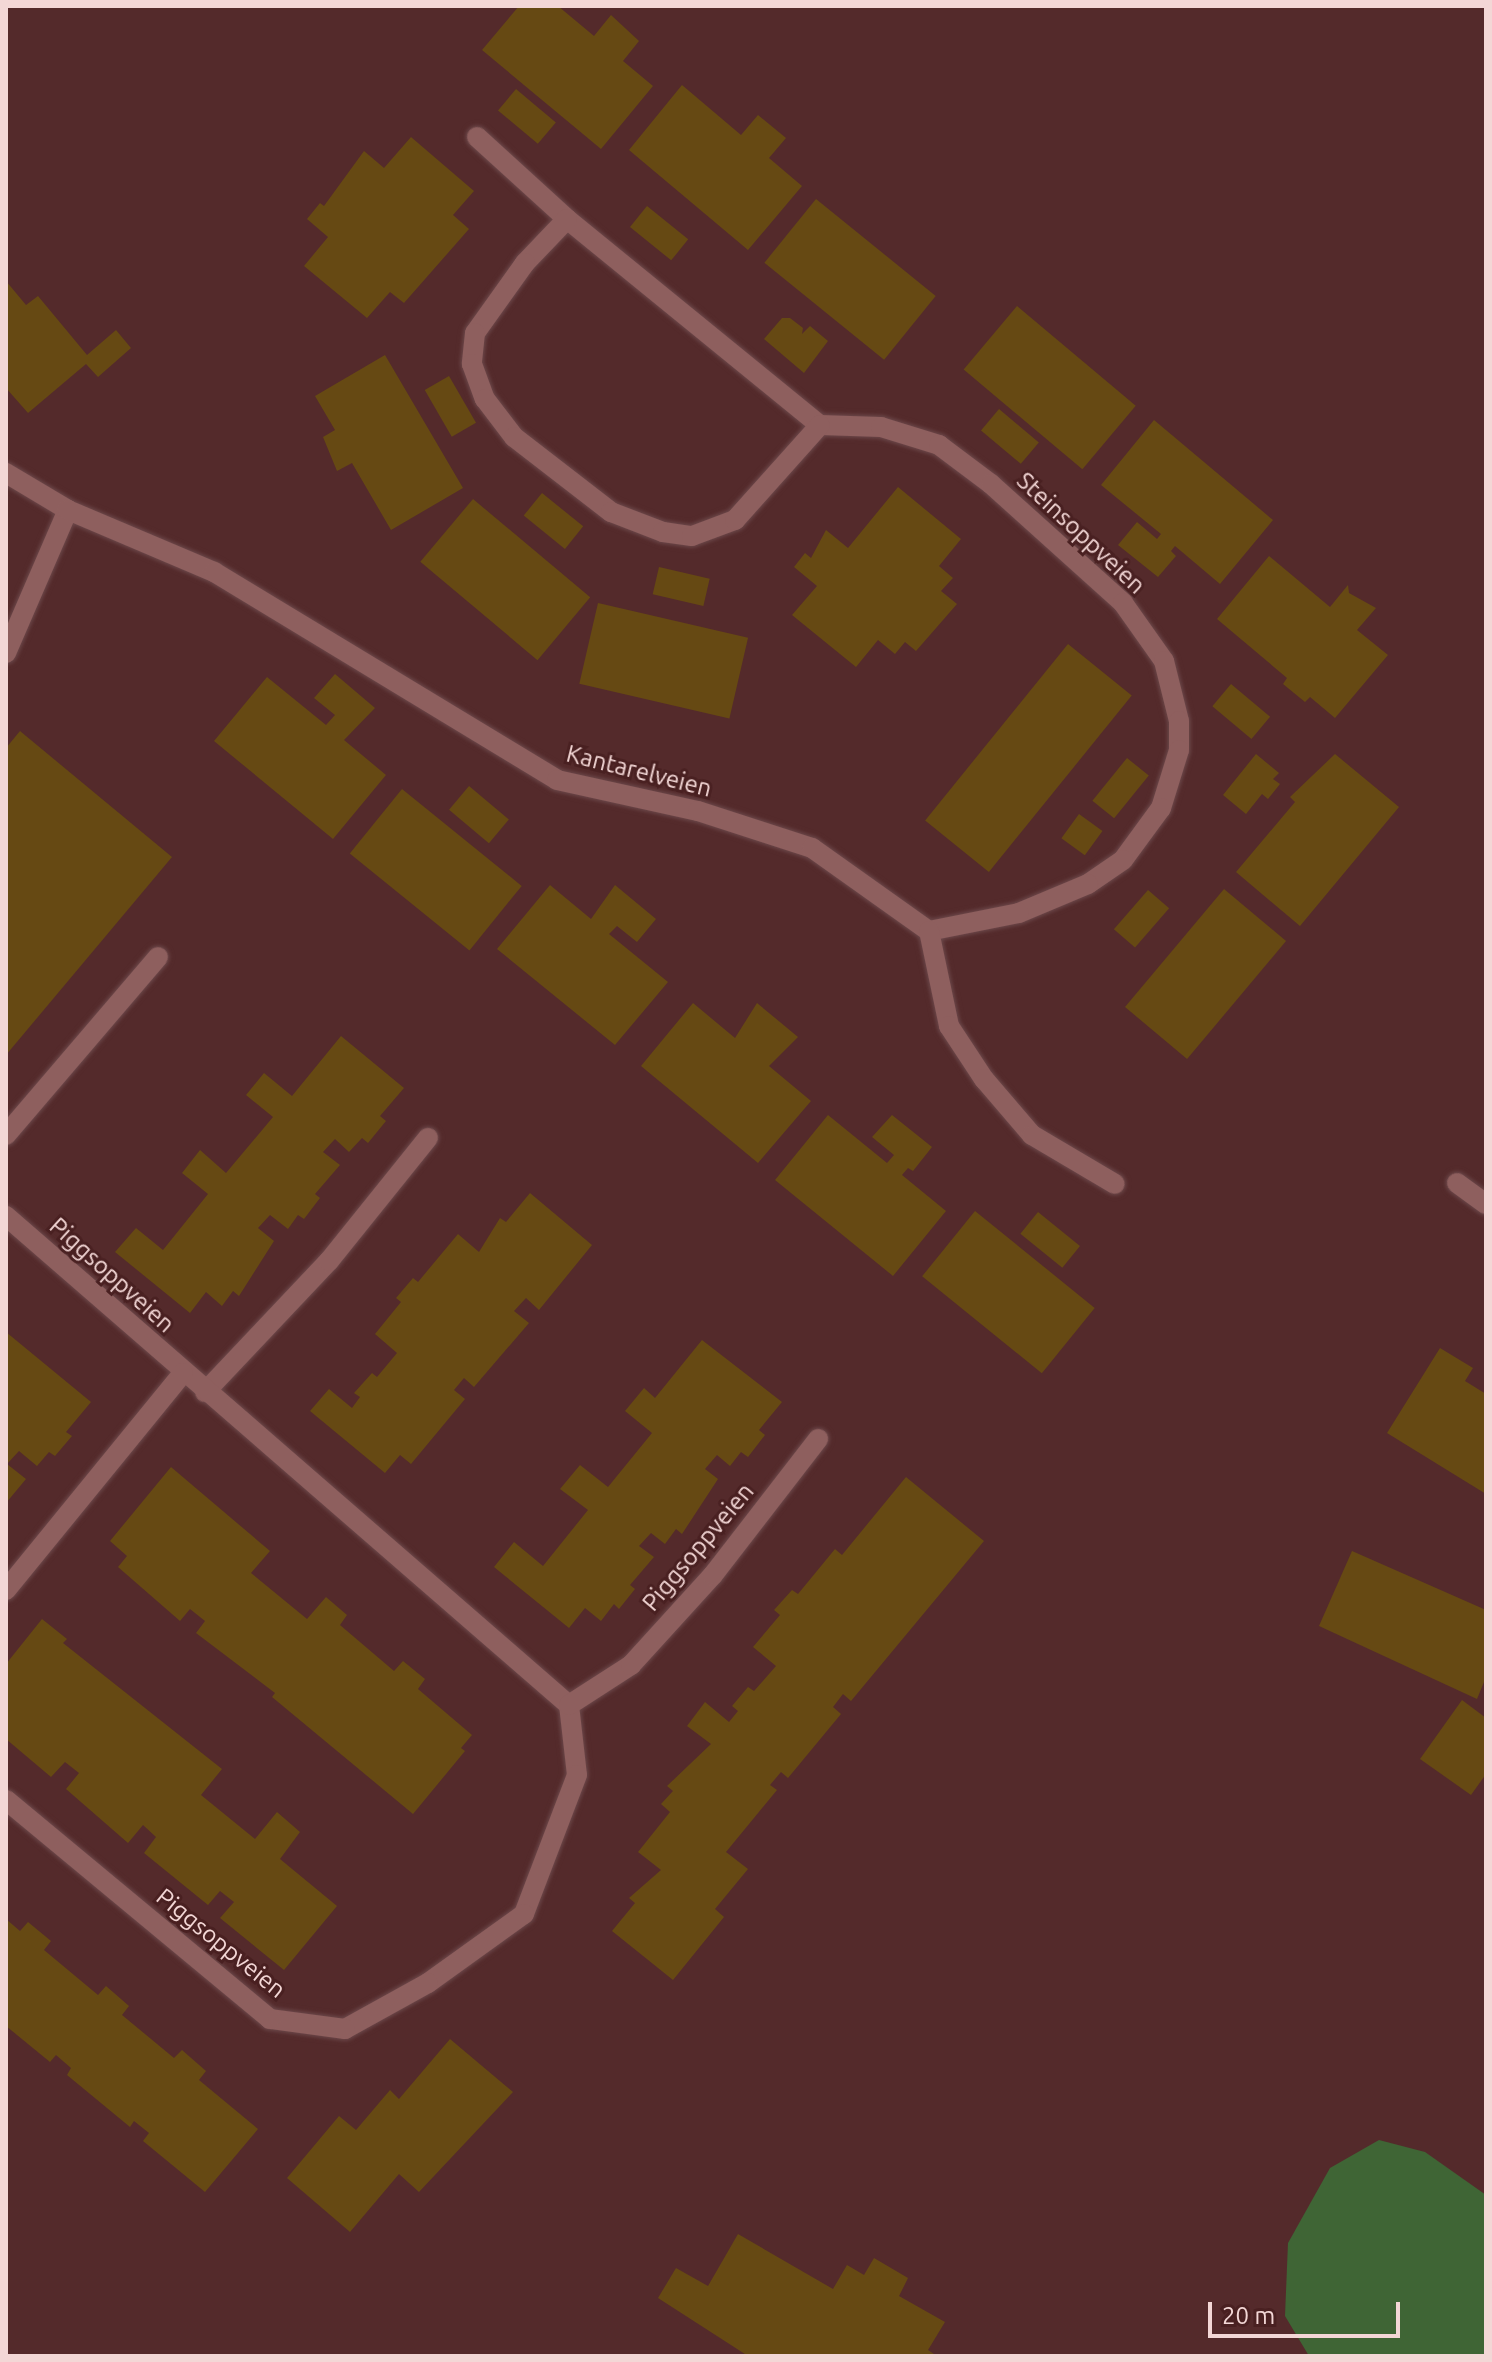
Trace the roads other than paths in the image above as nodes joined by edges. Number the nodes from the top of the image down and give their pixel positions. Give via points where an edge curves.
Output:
1 (477, 137) dead end
2 (567, 219) junction
3 (820, 425) junction
4 (6, 473) edge
5 (68, 510) junction
6 (6, 653) edge
7 (929, 931) junction
8 (158, 957) dead end
9 (6, 1135) edge
10 (428, 1138) dead end
11 (1457, 1183) dead end
12 (1115, 1184) dead end
13 (1486, 1204) edge
14 (6, 1216) edge
15 (183, 1373) junction
16 (205, 1392) junction
17 (818, 1439) dead end
18 (6, 1590) edge
19 (569, 1705) junction
20 (6, 1800) edge

1 - 2 street
2 - 3 street
2 - 3 street via 525,263 475,333 472,364 485,399 514,437 611,512 663,532 692,536 735,520
3 - 7 street, Steinsoppveien via 881,427 939,445 991,484 1123,603 1164,661 1179,721 1179,750 1161,808 1123,860 1088,884 1019,913
4 - 5 street, Kantarelveien
5 - 6 street
5 - 7 street, Kantarelveien via 214,572 557,780 698,811 812,848
7 - 12 street via 949,1026 984,1079 1032,1135
8 - 9 street
10 - 16 street via 329,1261
11 - 13 street
14 - 15 street, Piggsoppveien
15 - 16 street, Piggsoppveien
15 - 18 street
16 - 19 street, Piggsoppveien
17 - 19 street, Piggsoppveien via 713,1575 631,1665
19 - 20 street, Piggsoppveien via 577,1775 524,1914 428,1983 345,2029 270,2019

